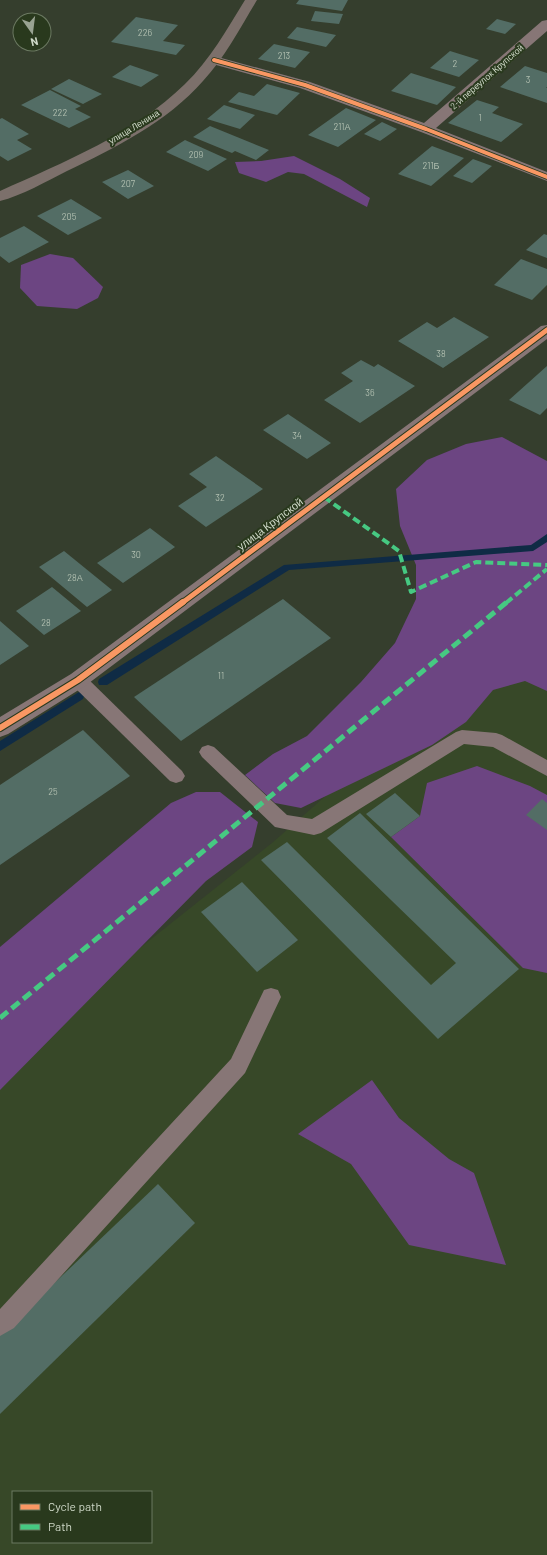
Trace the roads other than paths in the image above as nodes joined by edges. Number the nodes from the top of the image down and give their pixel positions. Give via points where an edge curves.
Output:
1 (251, 0) edge
2 (547, 24) edge
3 (214, 60) junction
4 (426, 129) junction
5 (547, 177) edge
6 (0, 197) edge
7 (547, 330) edge
8 (78, 680) junction
9 (0, 728) edge
10 (208, 752) dead end
11 (547, 769) edge
12 (176, 776) dead end
13 (271, 997) dead end
14 (0, 1324) edge

1 - 3 street, улица Ленина
2 - 4 street, 2-й переулок Крупской
3 - 4 street via 305,85
3 - 6 street, улица Ленина via 190,87 156,114 63,167
4 - 5 street
7 - 8 street, улица Крупской
8 - 9 street, улица Крупской
8 - 12 lane
10 - 11 lane via 282,822 314,827 462,737 496,740
13 - 14 lane via 238,1066

